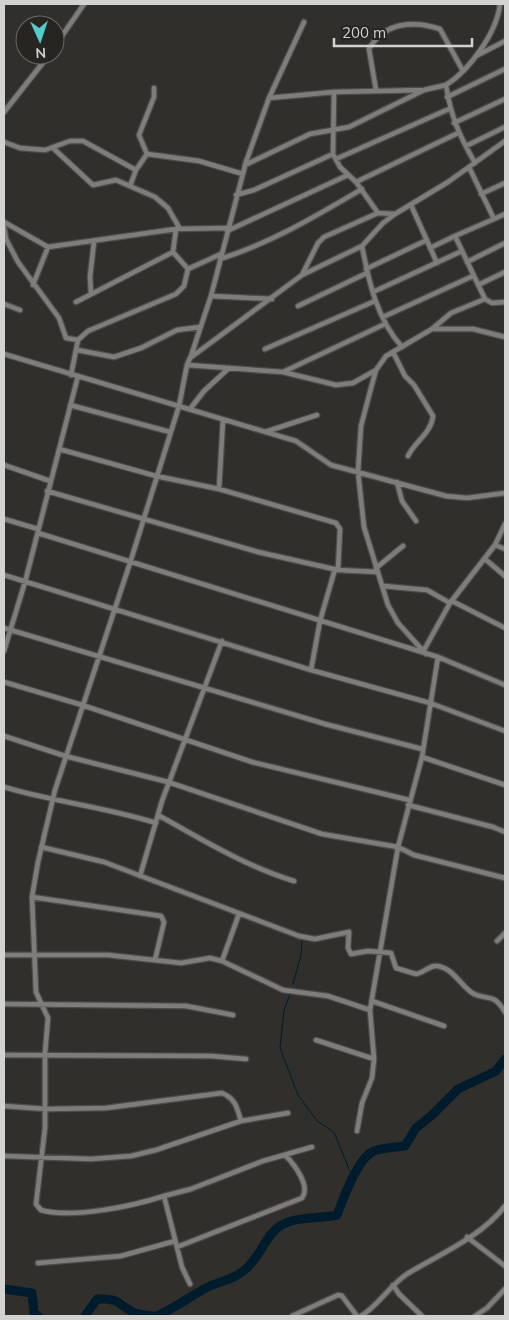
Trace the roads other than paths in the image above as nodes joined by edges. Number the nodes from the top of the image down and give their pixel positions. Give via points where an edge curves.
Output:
1 (84, 4) edge
2 (500, 4) edge
3 (304, 22) dead end
4 (65, 32) edge
5 (505, 41) edge
6 (477, 56) junction
7 (41, 65) edge
8 (463, 70) junction
9 (505, 70) edge
10 (446, 85) junction
11 (154, 88) dead end
12 (376, 90) junction
13 (424, 90) junction
14 (334, 92) junction
15 (448, 96) junction
16 (269, 98) junction
17 (505, 99) edge
18 (449, 109) junction
19 (4, 112) edge
20 (454, 123) junction
21 (505, 127) edge
22 (332, 130) junction
23 (458, 133) junction
24 (505, 141) edge
25 (4, 142) edge
26 (466, 146) junction
27 (53, 148) junction
28 (147, 154) junction
29 (333, 154) junction
30 (336, 159) junction
31 (475, 163) junction
32 (245, 165) junction
33 (469, 167) junction
34 (136, 170) junction
35 (243, 174) junction
36 (348, 175) junction
37 (356, 182) junction
38 (505, 183) edge
39 (130, 186) junction
40 (362, 189) junction
41 (481, 194) junction
42 (236, 195) junction
43 (411, 205) junction
44 (378, 213) junction
45 (395, 214) junction
46 (505, 214) edge
47 (494, 219) junction
48 (4, 222) edge
49 (4, 227) edge
50 (178, 229) junction
51 (227, 230) junction
52 (455, 236) junction
53 (427, 240) junction
54 (94, 242) junction
55 (505, 243) edge
56 (362, 246) junction
57 (48, 247) junction
58 (430, 248) junction
59 (173, 252) junction
60 (462, 252) junction
61 (221, 256) junction
62 (467, 262) junction
63 (437, 263) junction
64 (188, 269) junction
65 (366, 271) junction
66 (505, 272) edge
67 (302, 275) junction
68 (473, 276) junction
69 (34, 285) junction
70 (478, 285) junction
71 (372, 292) junction
72 (91, 293) junction
73 (211, 296) junction
74 (272, 299) junction
75 (485, 299) junction
76 (375, 301) junction
77 (76, 302) dead end
78 (505, 302) edge
79 (4, 304) edge
80 (298, 306) dead end
81 (20, 310) dead end
82 (382, 317) junction
83 (385, 324) junction
84 (200, 327) junction
85 (432, 329) junction
86 (504, 336) edge
87 (78, 340) junction
88 (402, 347) junction
89 (265, 349) dead end
90 (77, 350) junction
91 (393, 352) junction
92 (4, 354) edge
93 (190, 358) junction
94 (187, 365) junction
95 (229, 368) junction
96 (376, 370) junction
97 (283, 372) junction
98 (72, 375) junction
99 (78, 376) junction
100 (70, 405) junction
101 (179, 406) junction
102 (190, 409) junction
103 (317, 415) dead end
104 (223, 420) junction
105 (170, 432) junction
106 (264, 433) junction
107 (59, 449) junction
108 (408, 456) dead end
109 (4, 464) edge
110 (358, 472) junction
111 (156, 476) junction
112 (50, 481) junction
113 (397, 482) junction
114 (219, 489) junction
115 (47, 491) junction
116 (505, 493) edge
117 (4, 519) edge
118 (143, 519) junction
119 (416, 521) dead end
120 (505, 524) edge
121 (38, 531) junction
122 (495, 545) junction
123 (403, 546) dead end
124 (505, 549) edge
125 (485, 559) junction
126 (130, 563) junction
127 (336, 569) junction
128 (377, 570) junction
129 (4, 575) edge
130 (505, 576) edge
131 (24, 582) junction
132 (382, 586) junction
133 (451, 602) junction
134 (115, 610) junction
135 (320, 621) junction
136 (4, 628) edge
137 (505, 628) edge
138 (11, 631) junction
139 (222, 641) junction
140 (4, 651) edge
141 (425, 652) junction
142 (438, 657) junction
143 (99, 658) junction
144 (311, 670) junction
145 (4, 682) edge
146 (505, 685) edge
147 (205, 687) junction
148 (430, 703) junction
149 (82, 705) junction
150 (505, 731) edge
151 (4, 736) edge
152 (185, 739) junction
153 (422, 749) junction
154 (65, 756) junction
155 (422, 758) junction
156 (168, 782) junction
157 (505, 785) edge
158 (4, 787) edge
159 (52, 800) junction
160 (409, 802) junction
161 (158, 816) junction
162 (156, 823) junction
163 (505, 832) edge
164 (41, 847) junction
165 (398, 847) junction
166 (140, 876) junction
167 (505, 878) edge
168 (294, 881) dead end
169 (32, 897) junction
170 (239, 914) junction
171 (505, 933) edge
172 (497, 941) dead end
173 (382, 951) junction
174 (4, 955) edge
175 (35, 956) junction
176 (155, 960) junction
177 (222, 961) junction
178 (372, 1001) junction
179 (4, 1004) edge
180 (41, 1005) junction
181 (370, 1010) junction
182 (505, 1012) edge
183 (233, 1016) dead end
184 (444, 1026) dead end
185 (316, 1040) dead end
186 (4, 1056) edge
187 (45, 1057) junction
188 (246, 1059) dead end
189 (374, 1059) junction
190 (4, 1106) edge
191 (46, 1110) junction
192 (288, 1113) dead end
193 (241, 1121) junction
194 (357, 1131) dead end
195 (312, 1147) dead end
196 (285, 1155) junction
197 (4, 1156) edge
198 (42, 1157) junction
199 (164, 1196) junction
200 (505, 1206) edge
201 (467, 1237) junction
202 (176, 1244) junction
203 (38, 1263) dead end
204 (505, 1266) edge
205 (190, 1284) dead end
206 (393, 1285) junction
207 (505, 1289) edge
208 (292, 1316) edge
209 (357, 1316) edge
210 (361, 1316) edge
211 (422, 1316) edge
212 (475, 1316) edge

1 - 4 street
2 - 6 street via 494,24
3 - 16 street
5 - 6 street
6 - 8 street
7 - 19 street
8 - 10 street
8 - 12 street via 440,29 404,23 383,32 370,48
9 - 15 street
10 - 13 street
10 - 15 street
11 - 28 street via 154,97 139,135
12 - 13 street
12 - 14 street
13 - 22 street via 368,118
14 - 16 street
14 - 22 street
15 - 18 street
16 - 32 street
17 - 20 street
18 - 20 street
18 - 30 street
20 - 23 street
21 - 26 street
22 - 29 street
22 - 32 street via 310,134
23 - 26 street
23 - 37 street
24 - 31 street
25 - 27 street via 20,148
26 - 31 street
27 - 34 street via 70,141 83,141
27 - 39 street via 93,185 110,180
28 - 34 street
28 - 35 street via 199,161
29 - 30 street
29 - 42 street
30 - 36 street
31 - 33 street
32 - 35 street
33 - 41 street
33 - 43 street
34 - 39 street
35 - 42 street
36 - 37 street
36 - 51 street
37 - 40 street
38 - 41 street
39 - 50 street via 155,197 164,205
40 - 44 street
40 - 61 street via 251,249
41 - 47 street
42 - 51 street
43 - 45 street
43 - 53 street
44 - 45 street
44 - 67 street via 324,237
45 - 56 street
46 - 47 street
47 - 52 street
48 - 57 street
49 - 69 street via 6,239
50 - 51 street
50 - 54 street
50 - 59 street
51 - 61 street
52 - 58 street
52 - 60 street
53 - 58 street
53 - 65 street
54 - 57 street
54 - 72 street
55 - 62 street
56 - 65 street
56 - 67 street
57 - 69 street
58 - 63 street
59 - 64 street
59 - 72 street
60 - 62 street
60 - 63 street
61 - 64 street
61 - 73 street
62 - 68 street
63 - 71 street
64 - 87 street via 184,286 176,294 88,331
65 - 71 street
65 - 80 street
66 - 70 street
67 - 74 street
68 - 70 street
68 - 82 street
69 - 87 street via 59,318 66,338
70 - 75 street
71 - 76 street
72 - 77 street
73 - 74 street
73 - 84 street
74 - 93 street
75 - 78 street via 492,303
75 - 85 street via 450,313
76 - 82 street
76 - 89 street
79 - 81 street
82 - 83 street
83 - 88 street
83 - 97 street
84 - 90 street via 177,330 114,357
84 - 93 street
85 - 86 street via 473,329
85 - 88 street
87 - 90 street
88 - 91 street
90 - 98 street
91 - 96 street
91 - 108 street via 432,416 428,432 412,447
92 - 98 street
93 - 94 street
94 - 95 street
94 - 101 street
95 - 97 street
95 - 102 street
96 - 97 street via 347,385
96 - 110 street via 362,426
98 - 99 street
99 - 100 street
99 - 101 street
100 - 105 street
100 - 107 street
101 - 102 street
101 - 105 street
102 - 104 street
103 - 106 street
104 - 106 street
104 - 114 street
105 - 111 street
106 - 110 street via 296,441 331,465
107 - 111 street
107 - 112 street
109 - 112 street
110 - 113 street
110 - 128 street via 364,527
111 - 114 street
111 - 118 street
112 - 115 street
113 - 116 street via 446,496 467,498
113 - 119 street via 402,502
114 - 127 street via 339,525
115 - 118 street
115 - 121 street
117 - 121 street
118 - 126 street
118 - 127 street via 258,552
120 - 122 street
121 - 126 street
121 - 131 street
122 - 124 street
122 - 125 street
123 - 128 street
125 - 130 street
125 - 133 street
126 - 134 street
126 - 135 street
127 - 128 street
127 - 135 street
128 - 132 street
129 - 131 street
131 - 134 street
131 - 138 street
132 - 133 street via 427,590
132 - 141 street via 398,623
133 - 137 street
133 - 141 street
134 - 139 street
134 - 143 street
135 - 141 street
135 - 144 street
136 - 138 street
138 - 140 street
138 - 143 street
139 - 144 street
139 - 147 street
141 - 142 street
142 - 146 street
142 - 148 street
143 - 147 street
143 - 149 street
144 - 148 street
145 - 149 street
147 - 152 street
147 - 153 street via 324,724
148 - 150 street
148 - 153 street
149 - 152 street
149 - 154 street
151 - 154 street
152 - 156 street
152 - 160 street via 252,762
153 - 155 street
154 - 156 street
154 - 159 street
155 - 157 street
155 - 160 street
156 - 161 street
156 - 165 street via 322,834
158 - 159 street
159 - 162 street via 111,810
159 - 164 street
160 - 163 street
160 - 165 street
161 - 162 street
161 - 168 street via 227,854
162 - 166 street
164 - 166 street via 104,862
164 - 169 street
165 - 167 street via 414,855
165 - 173 street
166 - 170 street
169 - 175 street
169 - 176 street via 160,916 164,922
170 - 173 street via 315,939 349,932 348,948 354,955
170 - 177 street
171 - 172 street
173 - 178 street
173 - 182 street via 392,954 398,970 418,974 431,967 443,968 472,993 490,997
174 - 175 street
175 - 176 street via 108,955
175 - 180 street via 36,992
176 - 177 street via 181,963 210,958
177 - 181 street via 283,990 328,996
178 - 181 street
178 - 184 street
179 - 180 street
180 - 183 street via 186,1006
180 - 187 street via 48,1018
181 - 189 street
185 - 189 street
186 - 187 street
187 - 188 street via 211,1056
187 - 191 street
189 - 194 street
190 - 191 street
191 - 193 street via 106,1108 222,1093 236,1102
191 - 198 street
192 - 193 street
193 - 198 street via 146,1153 91,1159
195 - 196 street
196 - 199 street via 191,1190
196 - 202 street via 300,1173 302,1198
197 - 198 street
198 - 199 street via 36,1204 41,1210 73,1212
199 - 202 street
200 - 201 street via 491,1221
201 - 204 street
201 - 206 street
202 - 203 street via 121,1256
202 - 205 street
206 - 210 street via 372,1309
206 - 211 street
207 - 212 street
208 - 209 street via 338,1295

